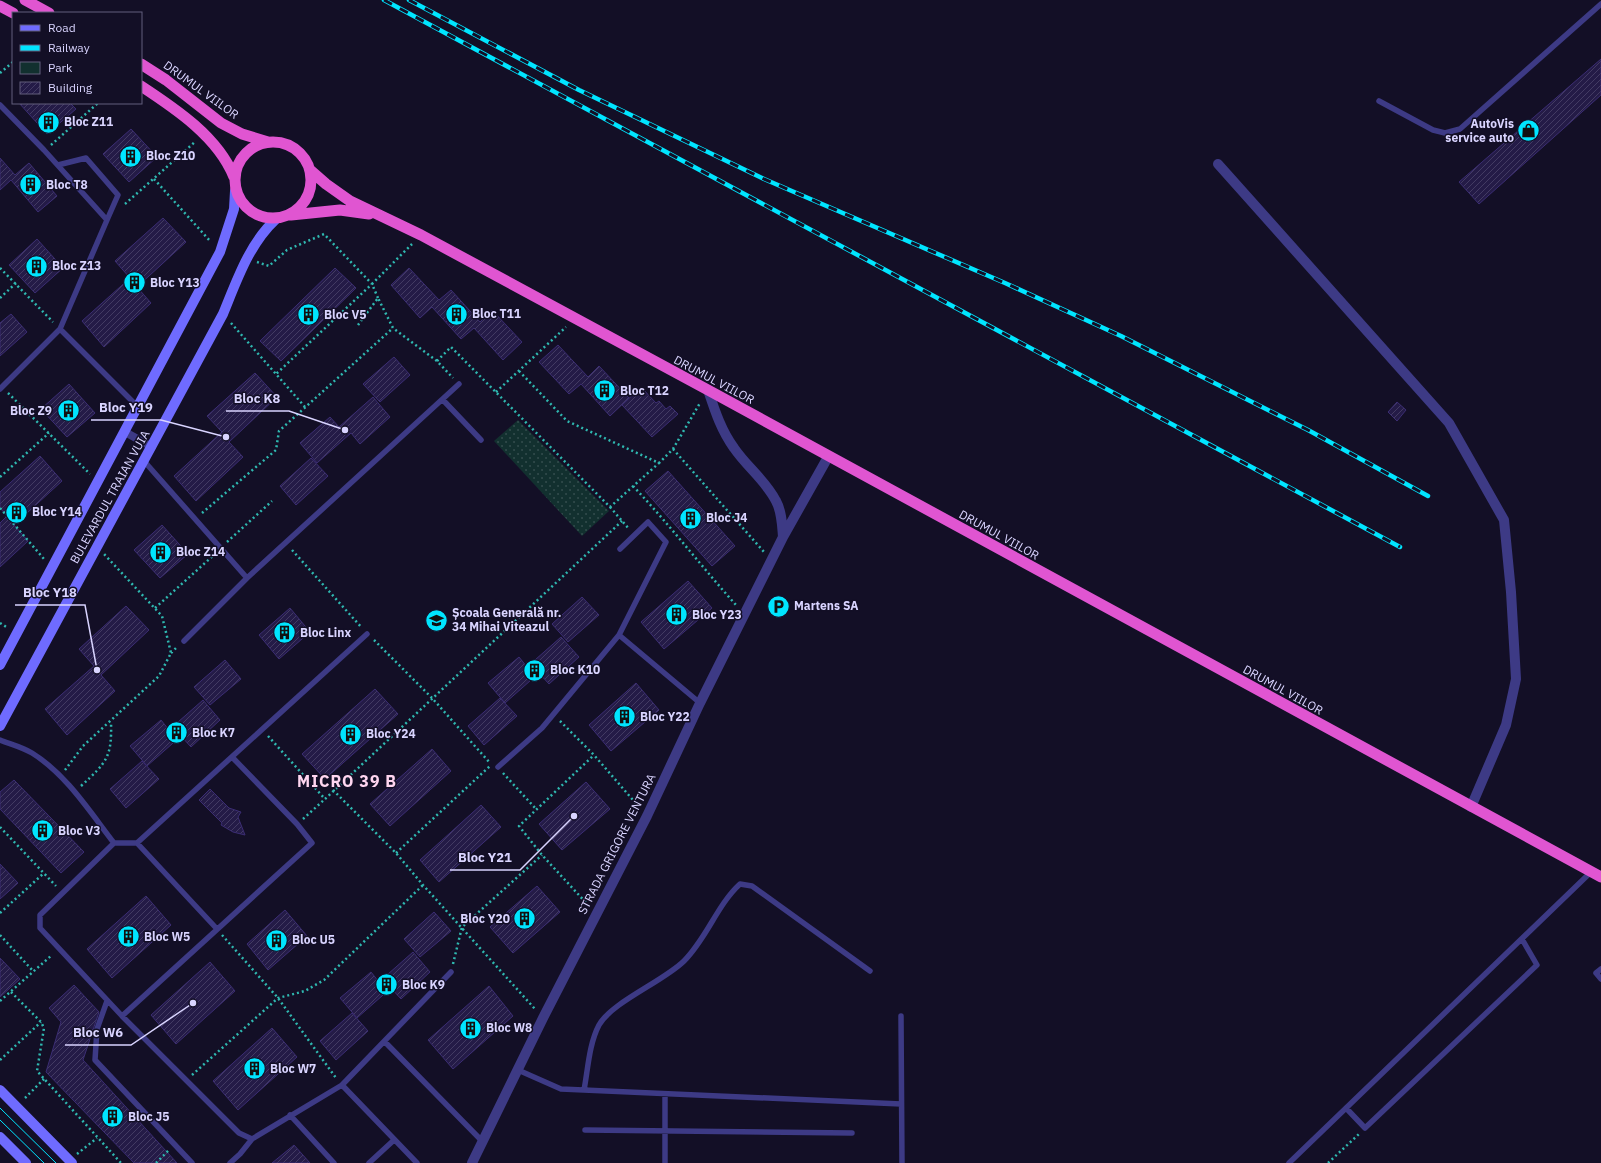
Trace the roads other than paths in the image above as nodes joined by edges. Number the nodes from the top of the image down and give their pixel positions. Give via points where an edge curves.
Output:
1 (25, 0) edge
2 (1601, 4) edge
3 (0, 6) edge
4 (12, 12) edge
5 (47, 12) edge
6 (142, 65) edge
7 (142, 87) edge
8 (1379, 101) dead end
9 (0, 105) edge
10 (268, 142) junction
11 (1218, 164) dead end
12 (58, 165) junction
13 (310, 170) junction
14 (234, 178) junction
15 (236, 191) junction
16 (289, 215) junction
17 (384, 218) junction
18 (276, 219) junction
19 (107, 220) junction
20 (60, 329) junction
21 (459, 384) road end
22 (1, 388) edge
23 (708, 390) junction
24 (443, 400) junction
25 (138, 406) junction
26 (125, 432) junction
27 (481, 440) dead end
28 (152, 447) junction
29 (828, 457) junction
30 (144, 461) junction
31 (783, 536) junction
32 (620, 549) dead end
33 (247, 578) junction
34 (367, 634) road end
35 (619, 635) junction
36 (184, 641) dead end
37 (0, 665) edge
38 (700, 703) junction
39 (0, 726) edge
40 (0, 740) edge
41 (232, 757) junction
42 (498, 767) road end
43 (1471, 807) junction
44 (114, 843) junction
45 (137, 843) junction
46 (1596, 874) edge
47 (217, 929) junction
48 (1522, 939) junction
49 (1601, 969) edge
50 (870, 971) dead end
51 (451, 972) road end
52 (1601, 979) edge
53 (107, 1000) junction
54 (122, 1016) junction
55 (901, 1016) dead end
56 (385, 1042) junction
57 (518, 1070) junction
58 (342, 1085) junction
59 (0, 1090) edge
60 (584, 1090) junction
61 (665, 1094) junction
62 (901, 1104) junction
63 (1346, 1108) junction
64 (290, 1115) junction
65 (585, 1130) dead end
66 (665, 1131) junction
67 (852, 1133) dead end
68 (0, 1137) edge
69 (252, 1139) junction
70 (394, 1140) junction
71 (483, 1142) junction
72 (70, 1162) edge
73 (26, 1163) edge
74 (192, 1163) edge
75 (230, 1163) edge
76 (334, 1163) edge
77 (369, 1163) edge
78 (417, 1163) edge
79 (472, 1163) edge
80 (665, 1163) edge
81 (902, 1163) edge
82 (1289, 1163) edge

1 - 5 highway
2 - 8 lane via 1460,129 1445,133 1433,130
3 - 4 highway
6 - 10 highway, DRUMUL VIILOR via 221,123 242,134
7 - 14 highway via 172,106 203,134 228,163
9 - 12 lane
10 - 13 highway via 282,143 294,149 304,158
10 - 14 highway via 245,153 237,164
11 - 43 street via 1449,423 1504,520 1512,592 1516,679 1506,725
12 - 19 lane
12 - 19 lane via 86,158 118,195
13 - 16 highway via 308,196 300,208
13 - 17 highway, DRUMUL VIILOR via 338,193
14 - 15 highway
15 - 18 highway via 241,203 251,212 263,218
15 - 25 main road, BULEVARDUL TRAIAN VUIA via 234,209 220,252
16 - 17 highway, DRUMUL VIILOR via 340,210
16 - 18 highway
17 - 23 highway, DRUMUL VIILOR via 421,235
18 - 28 main road, BULEVARDUL TRAIAN VUIA via 264,230 247,259 223,314
19 - 20 lane
20 - 22 lane
20 - 25 lane
21 - 24 lane
23 - 29 highway, DRUMUL VIILOR
23 - 31 street, STRADA GRIGORE VENTURA via 722,430 776,501 782,517
24 - 27 lane
24 - 33 lane
25 - 26 main road, BULEVARDUL TRAIAN VUIA
26 - 28 street
26 - 37 main road, BULEVARDUL TRAIAN VUIA
28 - 30 main road, BULEVARDUL TRAIAN VUIA
29 - 31 street, STRADA GRIGORE VENTURA
29 - 43 highway, DRUMUL VIILOR
30 - 33 lane
30 - 39 main road, BULEVARDUL TRAIAN VUIA
31 - 38 street, STRADA GRIGORE VENTURA
32 - 35 lane via 648,522 666,542
33 - 36 lane
34 - 41 lane
35 - 38 lane
35 - 42 lane via 542,728
38 - 57 street, STRADA GRIGORE VENTURA via 647,816
40 - 44 lane via 31,752 60,776
41 - 45 lane
41 - 47 lane via 312,843
43 - 46 highway, DRUMUL VIILOR
44 - 45 lane
44 - 53 lane via 40,915 40,928
45 - 47 lane
46 - 48 lane
47 - 54 lane
48 - 63 lane
48 - 63 lane via 1537,965 1365,1128
49 - 52 lane via 1596,973
50 - 60 lane via 752,886 740,884 732,891 699,943 685,960 613,1009 600,1024 594,1040
51 - 56 lane
53 - 54 lane
53 - 74 lane via 98,1029 95,1060
54 - 69 lane via 239,1133
55 - 62 lane
56 - 58 lane
56 - 71 lane
57 - 60 lane via 561,1089
57 - 71 street, STRADA GRIGORE VENTURA
58 - 64 lane
58 - 70 lane
59 - 72 main road
60 - 61 lane
61 - 62 lane
61 - 66 lane
62 - 81 lane
63 - 82 lane
64 - 69 lane
64 - 76 lane
65 - 66 lane
66 - 67 lane
66 - 80 lane
68 - 73 main road
69 - 75 lane
70 - 77 lane
70 - 78 lane
71 - 79 street, STRADA GRIGORE VENTURA

